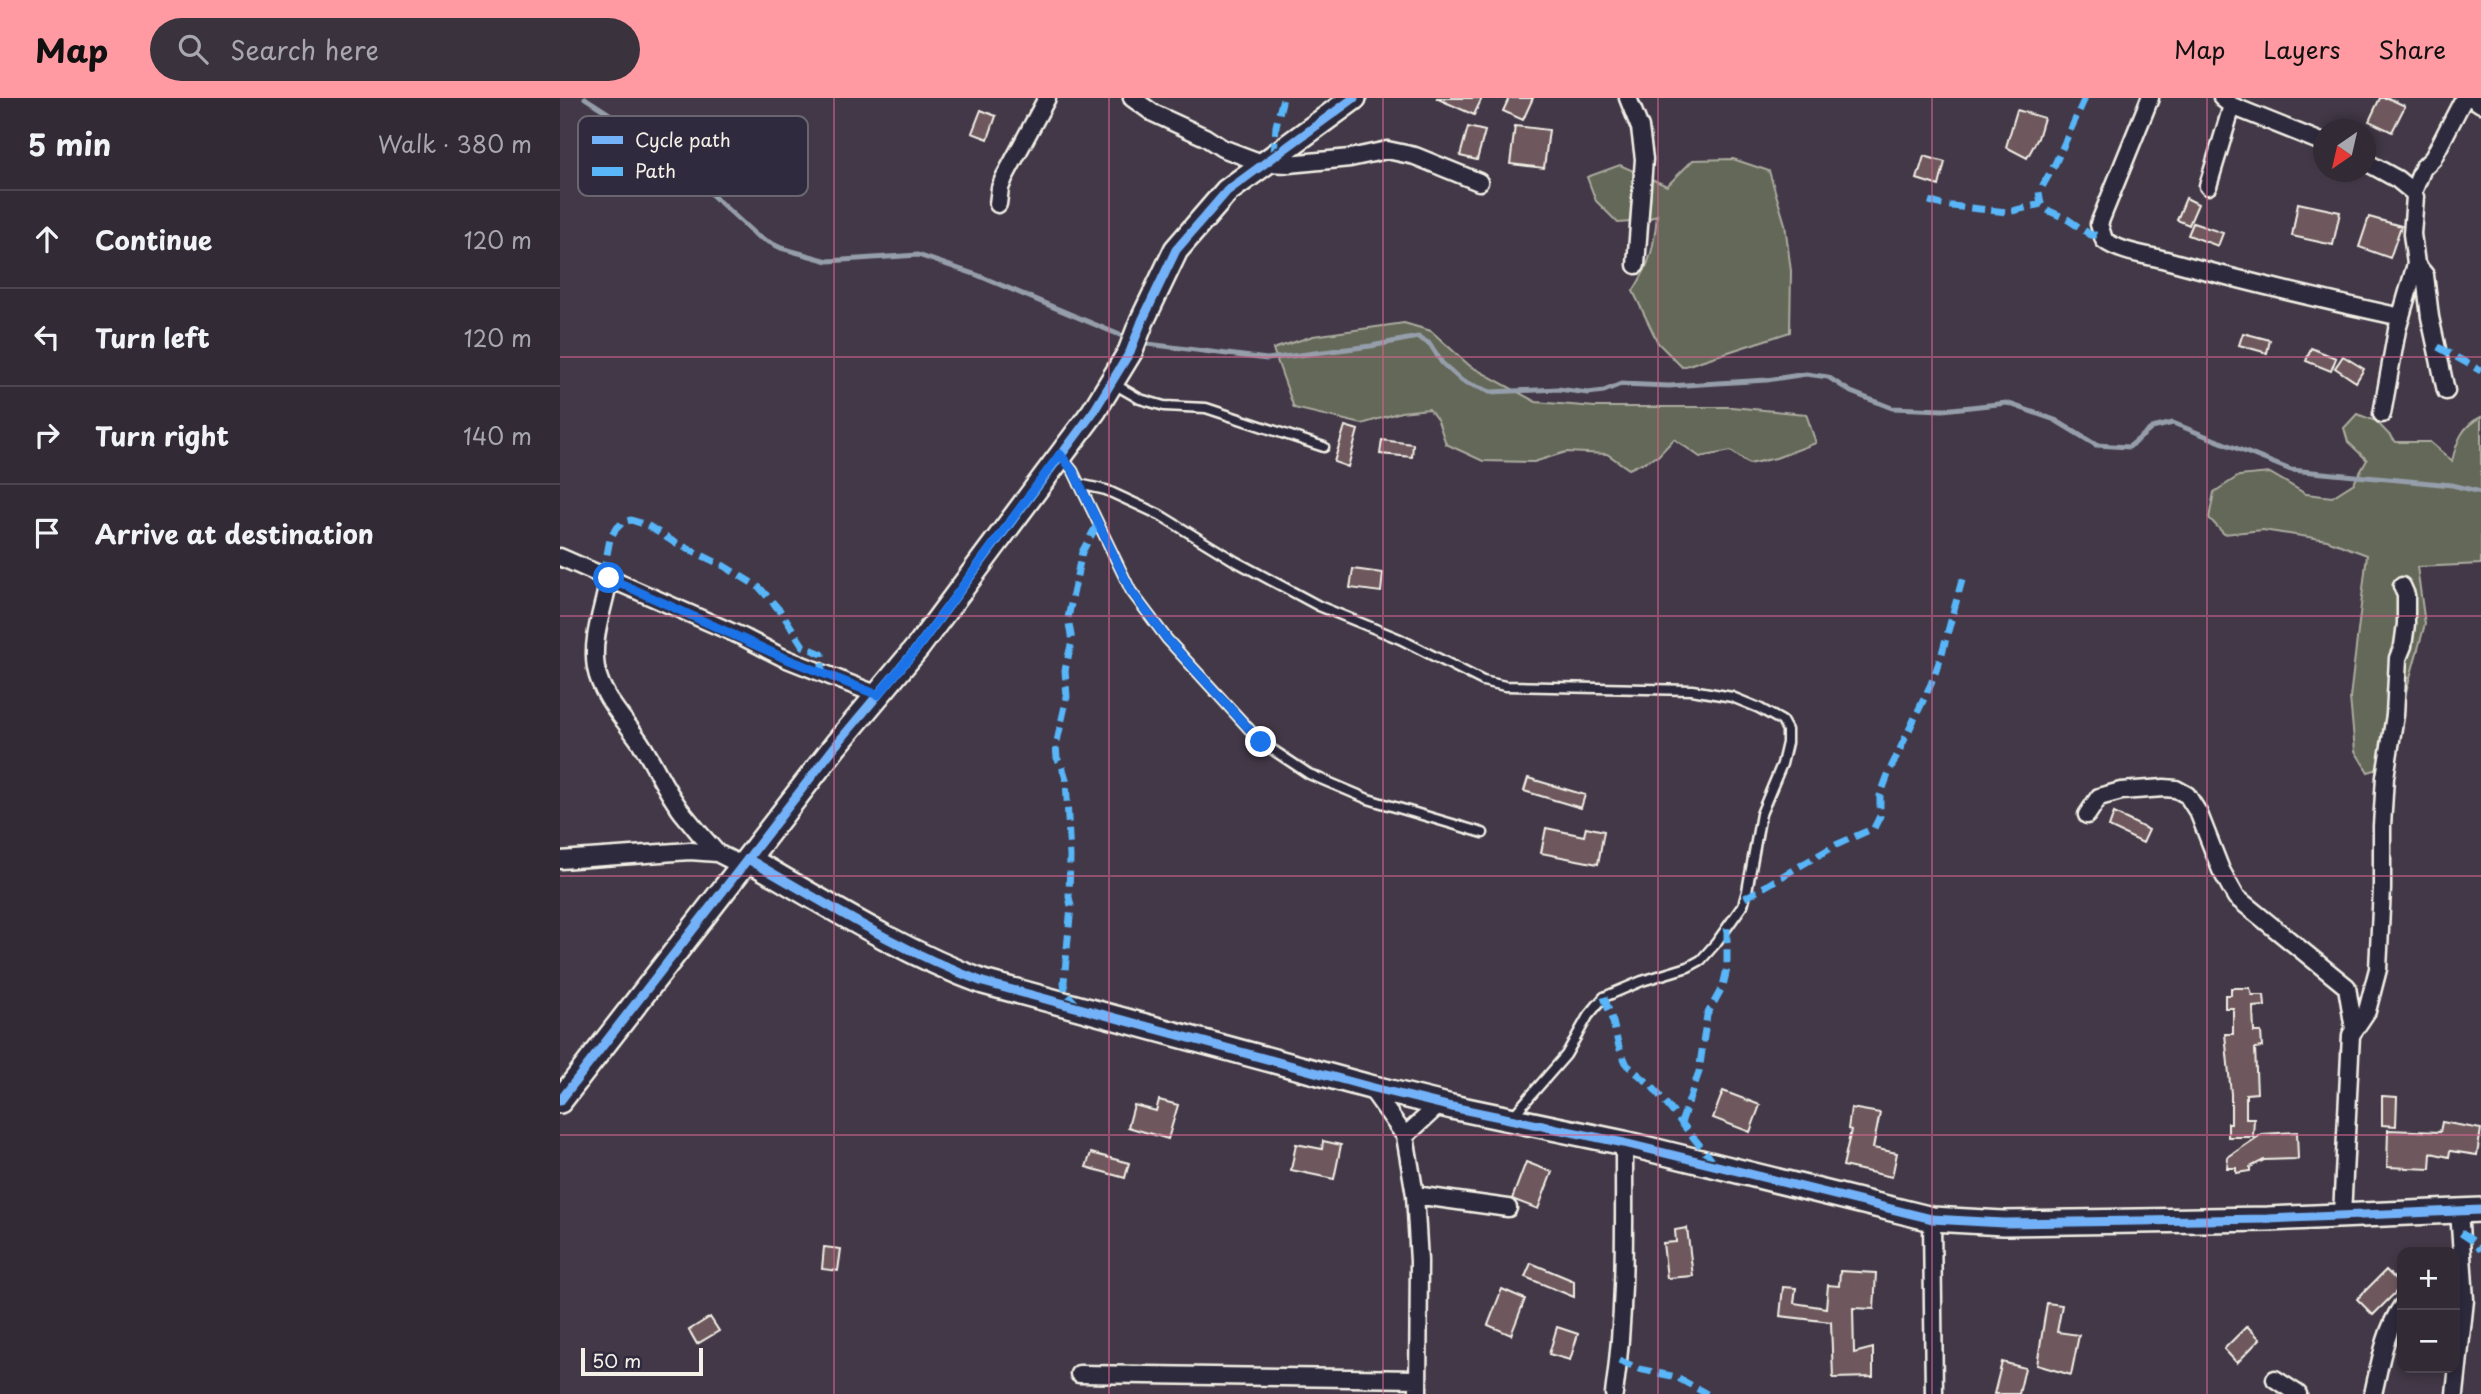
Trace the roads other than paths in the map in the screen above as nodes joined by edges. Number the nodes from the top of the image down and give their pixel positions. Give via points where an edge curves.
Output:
1 (1047, 98) edge
2 (1132, 98) edge
3 (1354, 98) edge
4 (1628, 98) edge
5 (2150, 98) edge
6 (2464, 98) edge
7 (2472, 98) edge
8 (2227, 102) edge
9 (2481, 104) edge
10 (2313, 139) edge
11 (1262, 163) junction
12 (2376, 168) edge
13 (1479, 182) dead end
14 (2208, 186) dead end
15 (2413, 192) junction
16 (998, 204) dead end
17 (2416, 264) junction
18 (1636, 265) dead end
19 (2401, 317) junction
20 (1111, 383) junction
21 (2446, 391) dead end
22 (2382, 414) dead end
23 (1324, 447) dead end
24 (1060, 454) junction
25 (1079, 484) junction
26 (560, 558) edge
27 (609, 578) junction
28 (2402, 586) dead end
29 (878, 695) junction
30 (2087, 815) dead end
31 (1483, 832) dead end
32 (717, 853) junction
33 (560, 860) edge
34 (745, 862) junction
35 (2354, 1029) junction
36 (1370, 1087) junction
37 (560, 1101) edge
38 (1440, 1104) junction
39 (1510, 1119) junction
40 (1405, 1136) junction
41 (1624, 1143) junction
42 (1415, 1195) junction
43 (1508, 1208) dead end
44 (2470, 1210) edge
45 (2342, 1215) junction
46 (1932, 1219) junction
47 (2460, 1299) edge
48 (2400, 1310) edge
49 (2459, 1310) edge
50 (1079, 1374) dead end
51 (2276, 1379) dead end
52 (1418, 1387) edge
53 (1615, 1394) edge
54 (1934, 1394) edge
55 (2298, 1394) edge
56 (2373, 1394) edge
57 (2455, 1394) edge

1 - 16 street via 1004,178
2 - 11 street via 1171,123
3 - 11 street
4 - 18 street via 1640,128 1644,159
5 - 19 street via 2099,224 2104,240 2171,261
6 - 15 street
7 - 9 street
8 - 10 street
8 - 14 street
11 - 13 street via 1350,158 1387,150 1415,156
11 - 20 street via 1227,191 1176,250
12 - 15 street
15 - 17 street
17 - 19 street
17 - 21 street via 2425,275
19 - 22 street
20 - 23 lane via 1140,399 1164,406 1206,408
20 - 24 street
24 - 25 lane
24 - 29 street
25 - 31 lane via 1131,591 1167,639 1261,742 1309,774 1368,799
25 - 39 lane via 1106,490 1160,515 1319,606 1483,681 1505,686 1702,691 1732,697 1782,721 1787,743 1761,814 1743,905 1701,960 1604,997 1566,1055
26 - 27 street
27 - 29 street
27 - 32 street via 596,632 597,671 615,708 681,811
28 - 35 street via 2406,624 2385,777 2378,968 2367,1011
29 - 34 street
30 - 35 street via 2099,797 2121,791 2176,789 2187,795 2236,897 2347,987
32 - 33 street
32 - 34 street
34 - 36 street via 959,973
34 - 37 street
35 - 45 street
36 - 38 street
36 - 40 street
38 - 39 street
38 - 40 street
39 - 41 street
40 - 42 street
41 - 46 street
41 - 53 street via 1623,1298
42 - 43 street
42 - 52 street
44 - 45 street
44 - 47 street
45 - 46 street via 2003,1223
46 - 54 street
48 - 56 street
49 - 57 street
50 - 52 street
51 - 55 street

